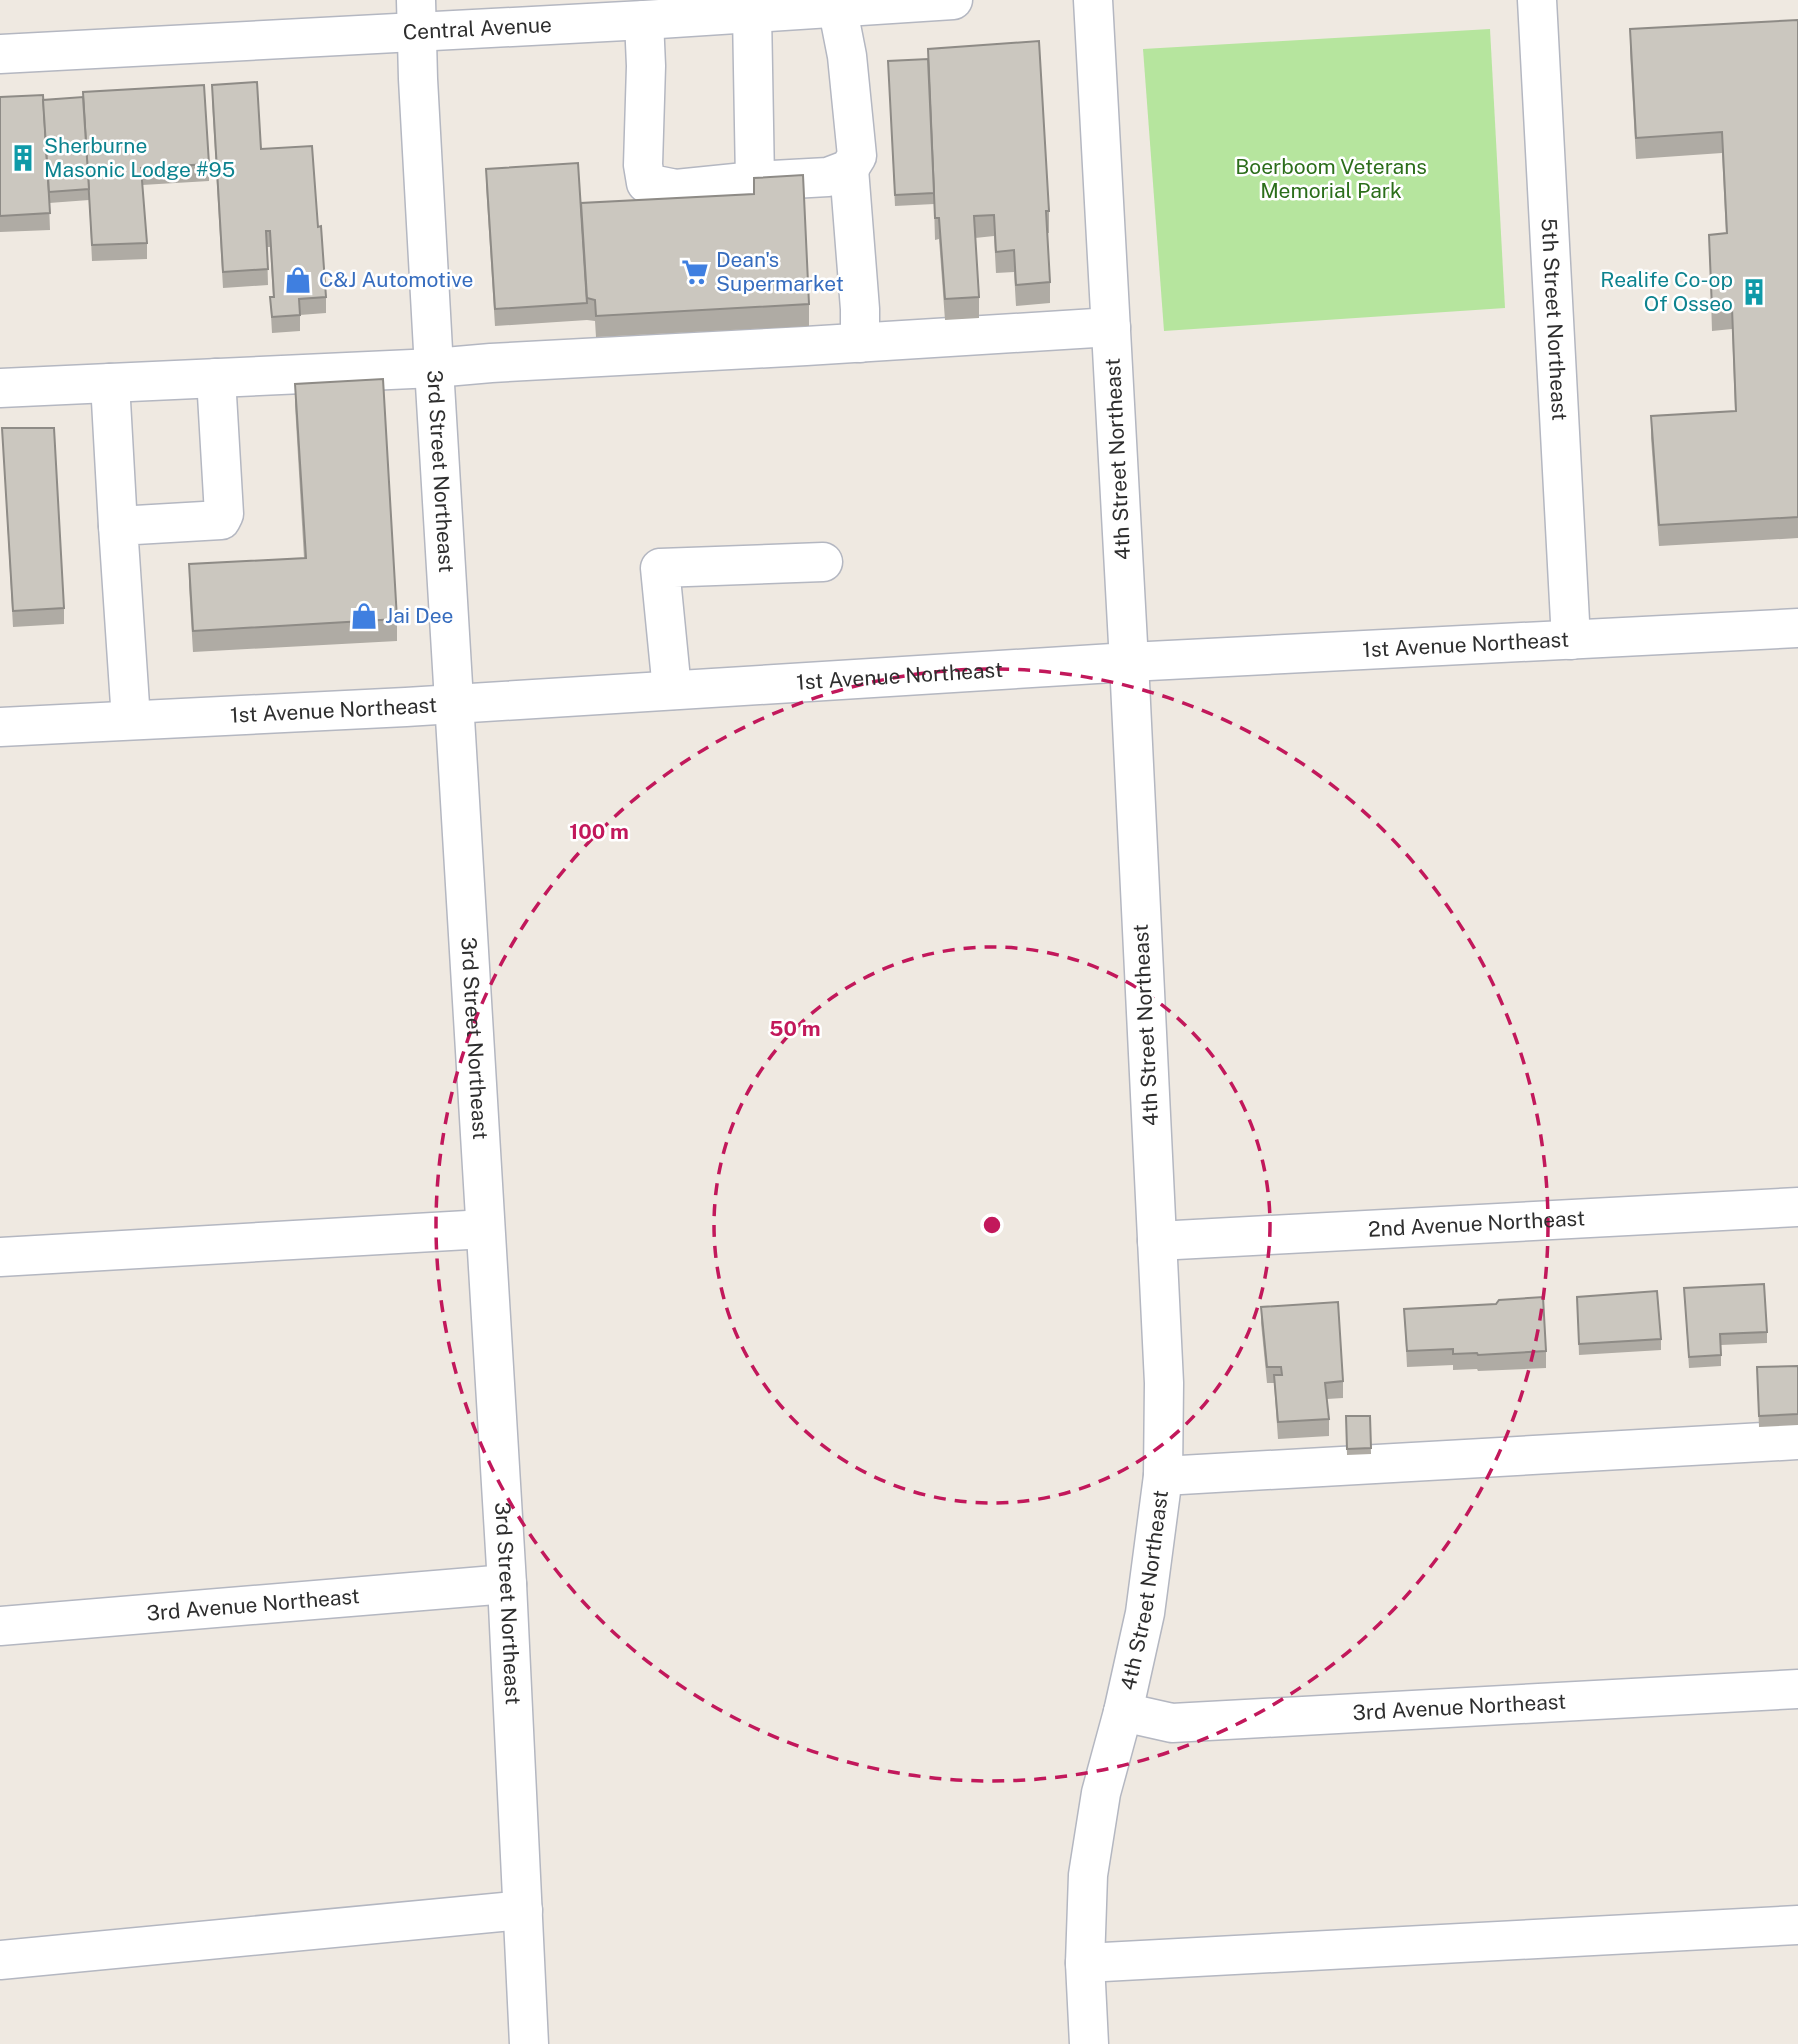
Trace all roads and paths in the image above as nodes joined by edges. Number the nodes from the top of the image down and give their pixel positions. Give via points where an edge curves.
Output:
1 (953, 0) edge
2 (1093, 0) edge
3 (1537, 0) edge
4 (836, 4) edge
5 (752, 13) junction
6 (417, 16) edge
7 (644, 20) junction
8 (0, 54) edge
9 (849, 169) junction
10 (755, 181) junction
11 (1111, 327) junction
12 (860, 342) junction
13 (434, 368) junction
14 (216, 378) junction
15 (110, 383) junction
16 (0, 388) edge
17 (118, 526) junction
18 (823, 562) dead end
19 (1798, 628) edge
20 (1571, 640) junction
21 (1129, 662) junction
22 (673, 691) junction
23 (453, 704) junction
24 (131, 720) junction
25 (0, 727) edge
26 (1798, 1207) edge
27 (485, 1229) junction
28 (1157, 1241) junction
29 (0, 1257) edge
30 (1798, 1440) edge
31 (1163, 1476) junction
32 (507, 1584) junction
33 (0, 1626) edge
34 (1798, 1689) edge
35 (1123, 1712) junction
36 (523, 1910) junction
37 (1798, 1925) edge
38 (0, 1959) edge
39 (1085, 1963) junction
40 (529, 2044) edge
41 (1089, 2044) edge

1 - 4 street, Central Avenue
2 - 11 street, 4th Street Northeast
3 - 20 street, 5th Street Northeast
4 - 5 street, Central Avenue
4 - 9 street via 847,56 857,156
5 - 7 street, Central Avenue
5 - 10 street
6 - 7 street, Central Avenue
6 - 8 street, Central Avenue
6 - 13 street, 3rd Street Northeast
7 - 10 street via 642,164 646,183 676,189
9 - 10 street via 828,177
9 - 12 street
11 - 12 street
11 - 21 street, 4th Street Northeast
12 - 13 street
13 - 14 street
13 - 23 street, 3rd Street Northeast
14 - 15 street
14 - 17 street via 221,520
15 - 16 street
15 - 17 street
17 - 24 street
18 - 22 street via 660,568
19 - 20 street, 1st Avenue Northeast
20 - 21 street, 1st Avenue Northeast
21 - 22 street, 1st Avenue Northeast
21 - 28 street, 4th Street Northeast
22 - 23 street, 1st Avenue Northeast
23 - 24 street, 1st Avenue Northeast
23 - 27 street, 3rd Street Northeast
24 - 25 street, 1st Avenue Northeast
26 - 28 street, 2nd Avenue Northeast
27 - 29 street
27 - 32 street, 3rd Street Northeast
28 - 31 street, 4th Street Northeast
30 - 31 street
31 - 35 street, 4th Street Northeast via 1145,1613
32 - 33 street, 3rd Avenue Northeast
32 - 36 street, 3rd Street Northeast
34 - 35 street, 3rd Avenue Northeast via 1172,1723
35 - 39 street, 4th Street Northeast via 1101,1793 1088,1875
36 - 38 street
36 - 40 street, 3rd Street Northeast
37 - 39 street
39 - 41 street, 4th Street Northeast

